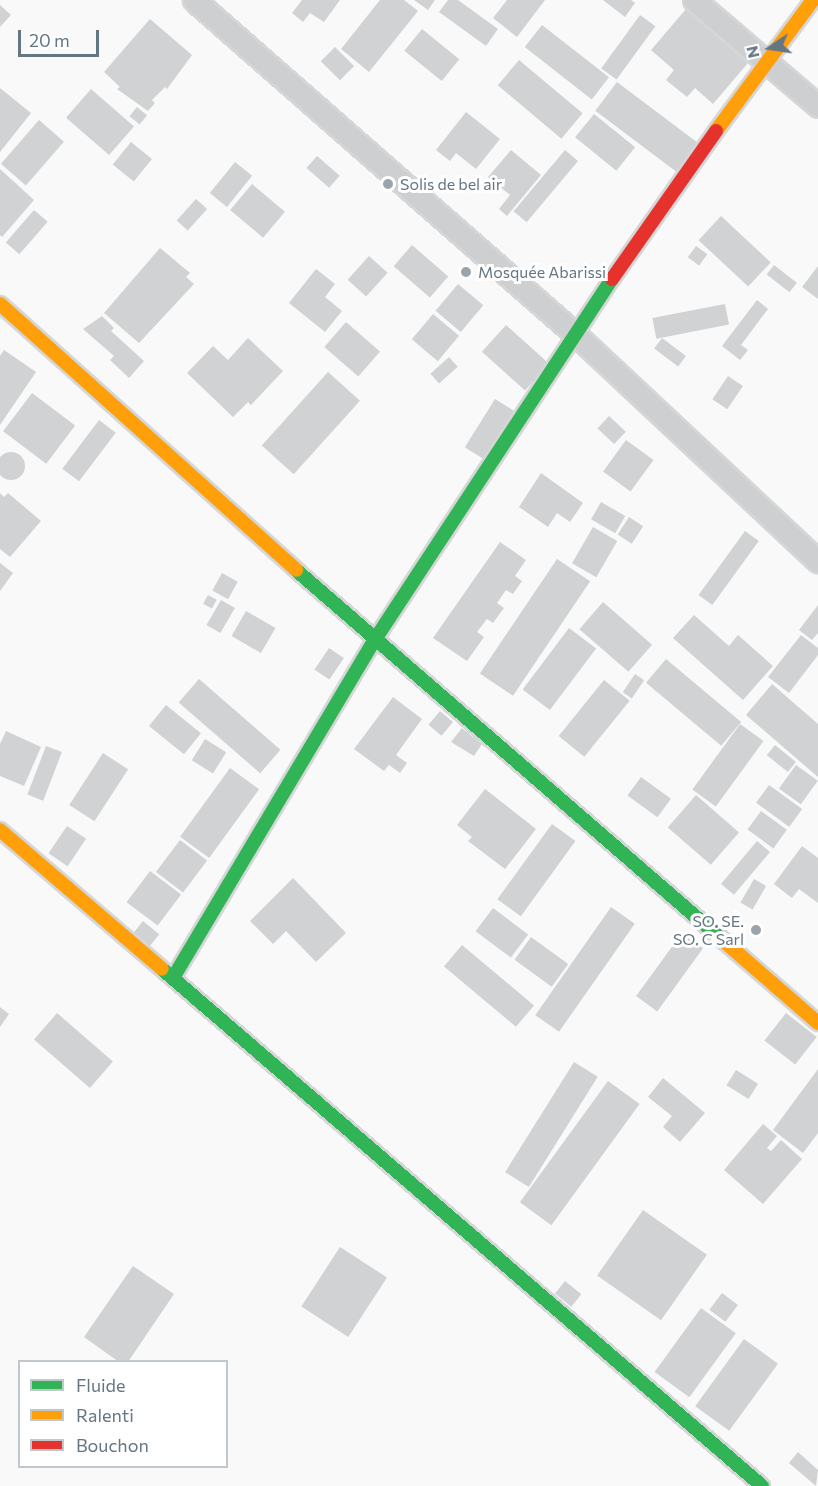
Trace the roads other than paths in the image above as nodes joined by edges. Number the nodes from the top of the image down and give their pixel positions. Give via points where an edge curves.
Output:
1 (194, 0) edge
2 (694, 0) edge
3 (813, 0) edge
4 (764, 62) junction
5 (818, 106) edge
6 (0, 304) edge
7 (574, 333) junction
8 (818, 561) edge
9 (374, 641) junction
10 (0, 830) edge
11 (173, 978) junction
12 (818, 1023) edge
13 (762, 1486) edge

1 - 7 street
2 - 4 street
3 - 4 street
4 - 5 street
4 - 7 street
6 - 9 street
7 - 8 street
7 - 9 street
9 - 11 street
9 - 12 street
10 - 11 street
11 - 13 street

